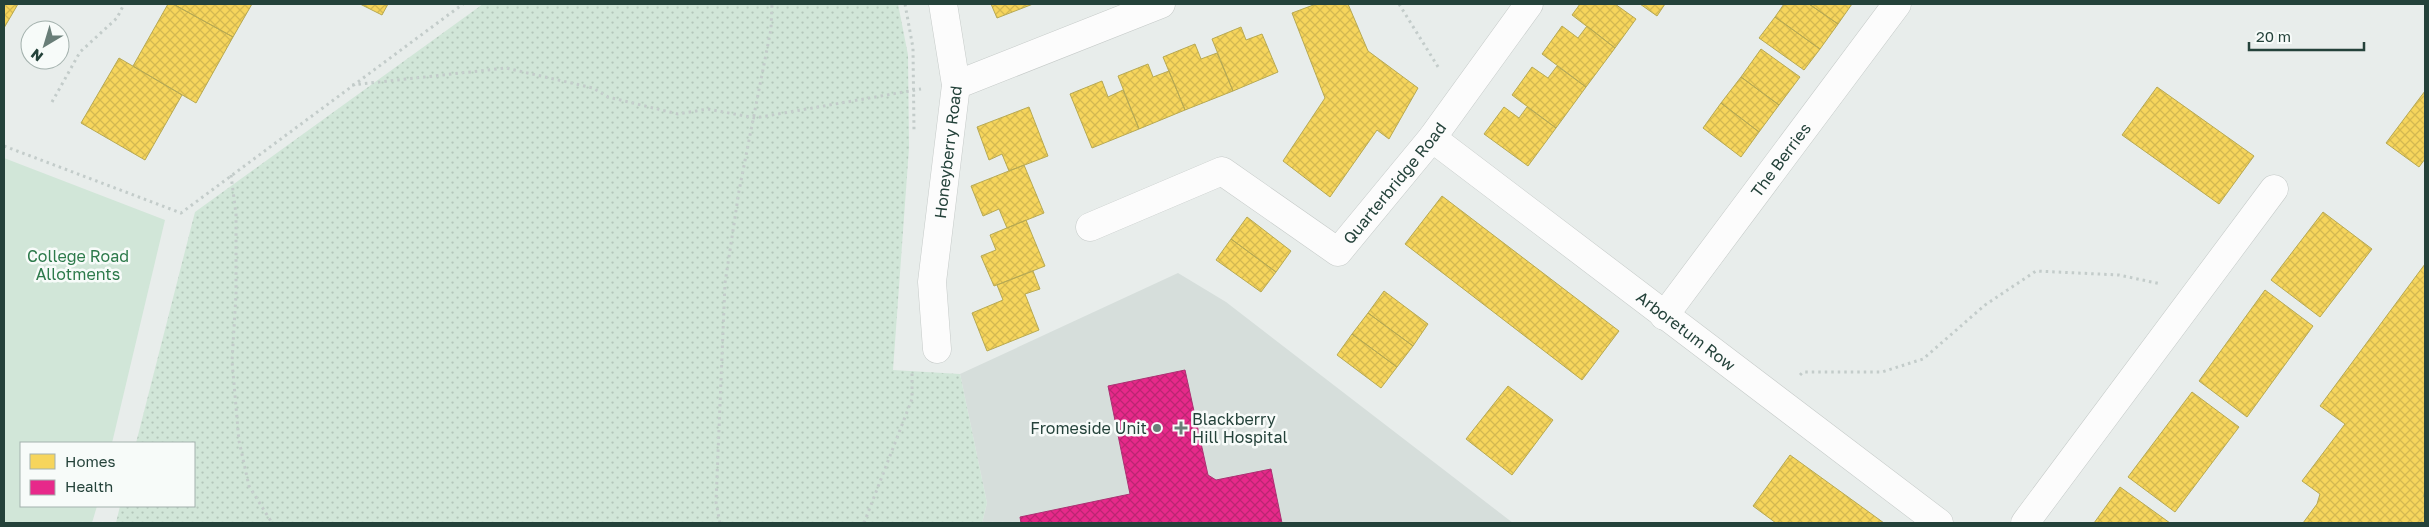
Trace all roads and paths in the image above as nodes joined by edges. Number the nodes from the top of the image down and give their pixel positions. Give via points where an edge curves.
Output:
1 (124, 4) edge
2 (463, 4) edge
3 (772, 4) edge
4 (943, 4) edge
5 (1161, 4) edge
6 (1398, 4) edge
7 (1529, 4) edge
8 (1897, 4) edge
9 (352, 85) junction
10 (956, 85) junction
11 (1458, 100) junction
12 (52, 102) dead end
13 (755, 118) junction
14 (1432, 138) junction
15 (4, 146) edge
16 (232, 175) junction
17 (2274, 189) dead end
18 (1090, 227) dead end
19 (2198, 291) junction
20 (1664, 316) junction
21 (937, 349) dead end
22 (1773, 398) junction
23 (272, 523) edge
24 (720, 523) edge
25 (1939, 523) edge
26 (2025, 523) edge

1 - 12 path via 118,18 80,52
2 - 9 path
3 - 13 path via 771,29
4 - 10 street
5 - 10 street, Honeyberry Road
6 - 11 path
7 - 11 street, Quarterbridge Road
8 - 20 street, The Berries
9 - 13 path via 506,68 593,88 608,97 678,114 708,109
9 - 16 path
10 - 13 path
10 - 21 street, Honeyberry Road via 932,282
11 - 14 street, Quarterbridge Road
13 - 24 path via 739,191 725,283 716,502
14 - 18 street, Quarterbridge Road via 1338,252 1222,171
14 - 20 street, Arboretum Row
15 - 16 path via 180,213
16 - 23 path via 236,214 236,295 232,360 240,441 249,486
17 - 19 street
19 - 22 path via 2119,275 2036,271 1985,305 1923,359 1882,372 1804,372
19 - 26 street
20 - 22 street, Arboretum Row
22 - 25 street, Arboretum Row

